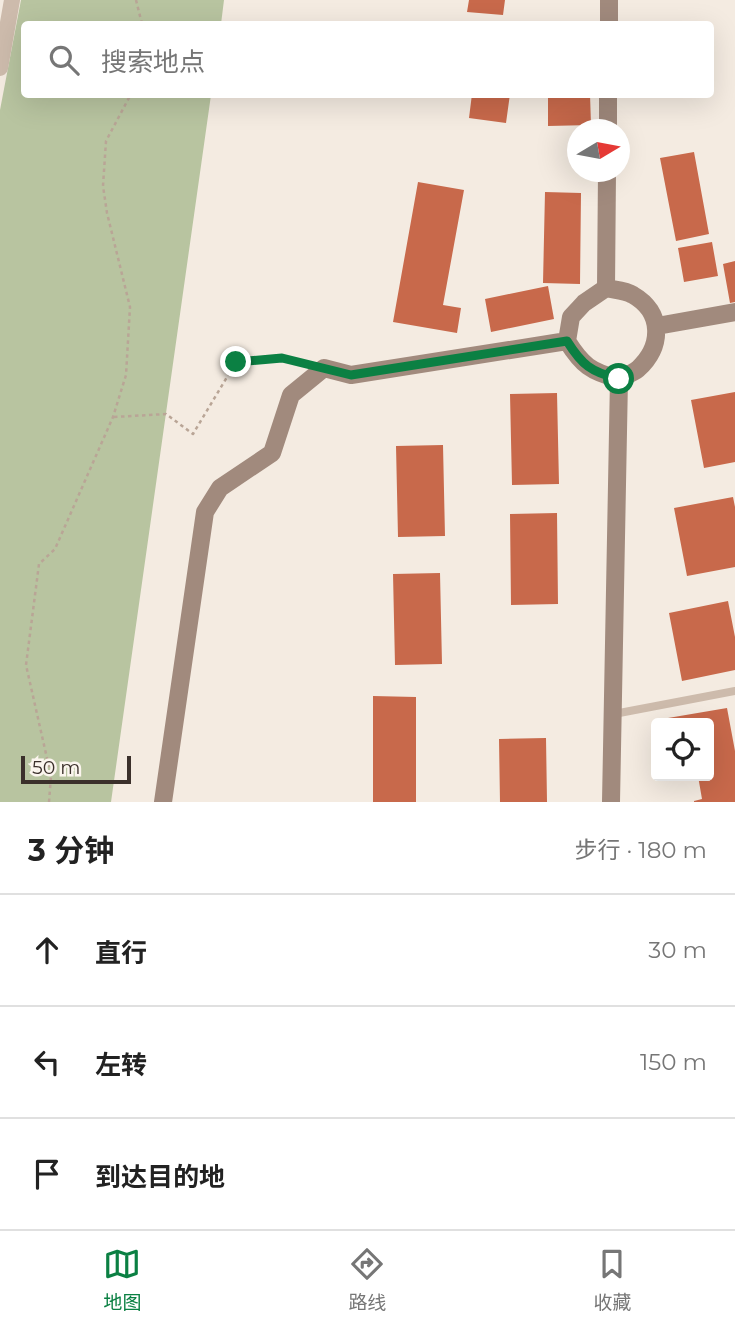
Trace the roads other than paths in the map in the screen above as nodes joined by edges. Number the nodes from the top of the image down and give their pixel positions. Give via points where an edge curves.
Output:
1 (12, 0) edge
2 (610, 0) edge
3 (609, 21) edge
4 (0, 68) edge
5 (608, 98) edge
6 (608, 119) edge
7 (607, 182) edge
8 (606, 288) junction
9 (735, 312) edge
10 (657, 326) junction
11 (567, 341) junction
12 (619, 379) junction
13 (735, 691) edge
14 (612, 714) junction
15 (163, 802) edge
16 (611, 802) edge

1 - 4 street
2 - 3 street
5 - 6 street
7 - 8 street
8 - 10 street via 631,293 648,306
8 - 11 street via 571,317
9 - 10 street
10 - 12 street via 654,348 638,369
11 - 12 street via 579,360
11 - 15 street via 351,375 324,368 291,395 272,453 220,488 205,512
12 - 14 street
13 - 14 lane
14 - 16 street

